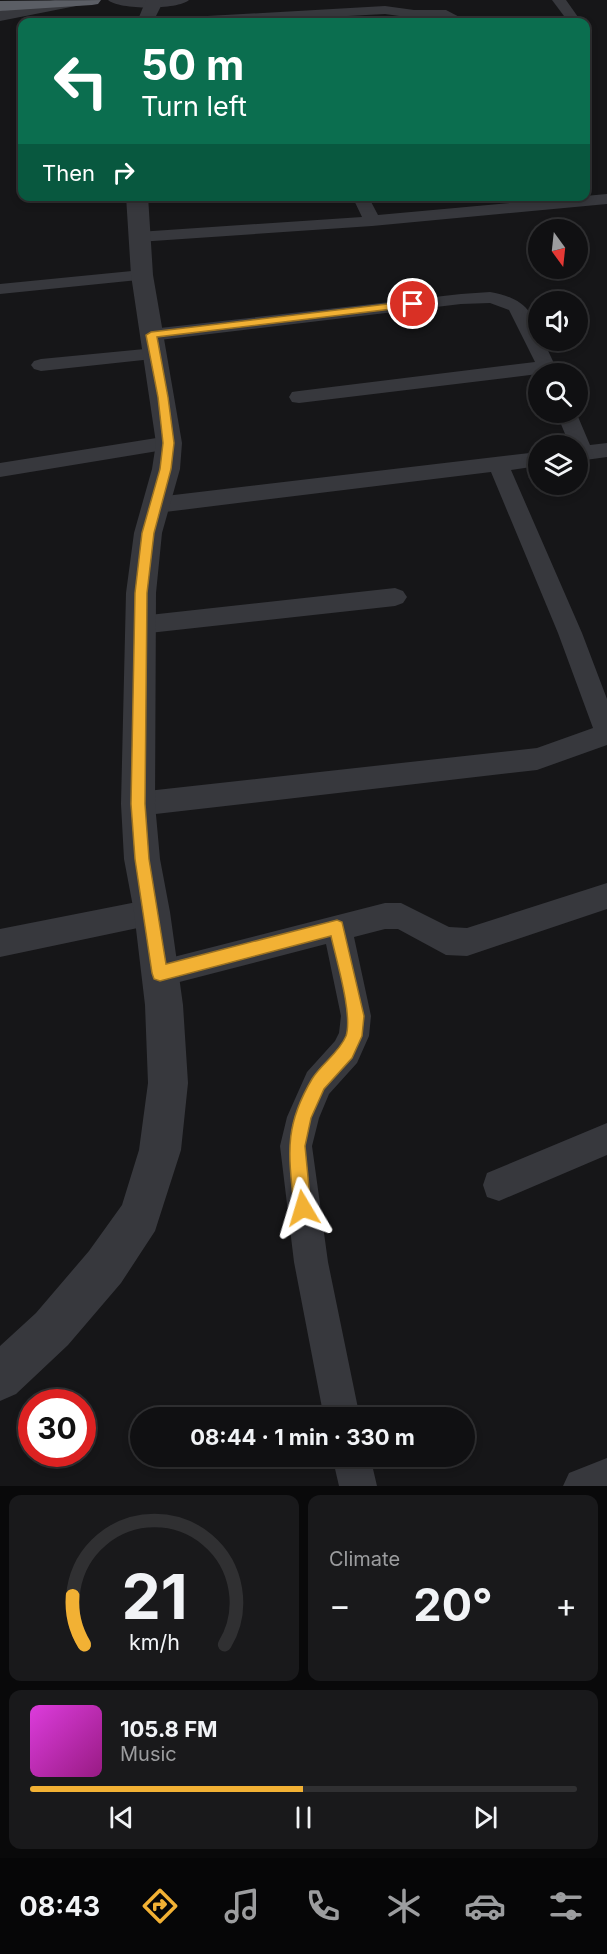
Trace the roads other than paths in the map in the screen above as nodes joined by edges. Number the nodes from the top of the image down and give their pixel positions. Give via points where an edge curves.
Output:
1 (115, 0) edge
2 (182, 0) edge
3 (559, 0) edge
4 (84, 1) edge
5 (0, 6) edge
6 (151, 11) edge
7 (0, 16) edge
8 (285, 18) edge
9 (454, 18) edge
10 (570, 18) edge
11 (607, 199) edge
12 (137, 201) edge
13 (362, 201) edge
14 (586, 201) edge
15 (590, 201) edge
16 (372, 221) junction
17 (138, 237) junction
18 (142, 274) junction
19 (0, 289) edge
20 (153, 345) junction
21 (545, 363) edge
22 (41, 364) dead end
23 (528, 372) edge
24 (299, 397) dead end
25 (169, 443) junction
26 (607, 450) edge
27 (588, 453) edge
28 (528, 460) edge
29 (498, 464) junction
30 (0, 470) edge
31 (157, 505) junction
32 (395, 597) dead end
33 (140, 625) junction
34 (607, 733) edge
35 (138, 804) junction
36 (607, 896) edge
37 (152, 912) junction
38 (337, 927) junction
39 (0, 943) edge
40 (160, 973) junction
41 (607, 1139) edge
42 (499, 1185) dead end
43 (0, 1378) edge
44 (340, 1407) edge
45 (354, 1467) edge
46 (607, 1476) edge
47 (358, 1486) edge
48 (582, 1486) edge

1 - 6 street
2 - 6 street
3 - 10 street
4 - 5 highway
4 - 7 street
8 - 9 street via 385,10 446,14
11 - 15 street
12 - 17 street
13 - 16 street
14 - 16 street
16 - 17 street
17 - 18 street
18 - 19 street
18 - 20 street
20 - 21 street via 461,299 498,298 517,308
20 - 22 street
20 - 25 street
23 - 24 street
25 - 30 street
25 - 31 street
26 - 27 street
28 - 29 street
29 - 31 street
29 - 34 street via 570,633
31 - 33 street via 148,533
32 - 33 street
33 - 35 street
34 - 35 street via 537,759
35 - 37 street via 142,859
36 - 38 street via 467,942 446,941 401,916
37 - 39 street
37 - 40 street
38 - 40 street
38 - 44 street via 354,1008 354,1036 346,1052 318,1083 296,1146 311,1262
40 - 43 street via 168,1083 160,1150 140,1216 105,1268 52,1329
41 - 42 street
45 - 47 street
46 - 48 street

